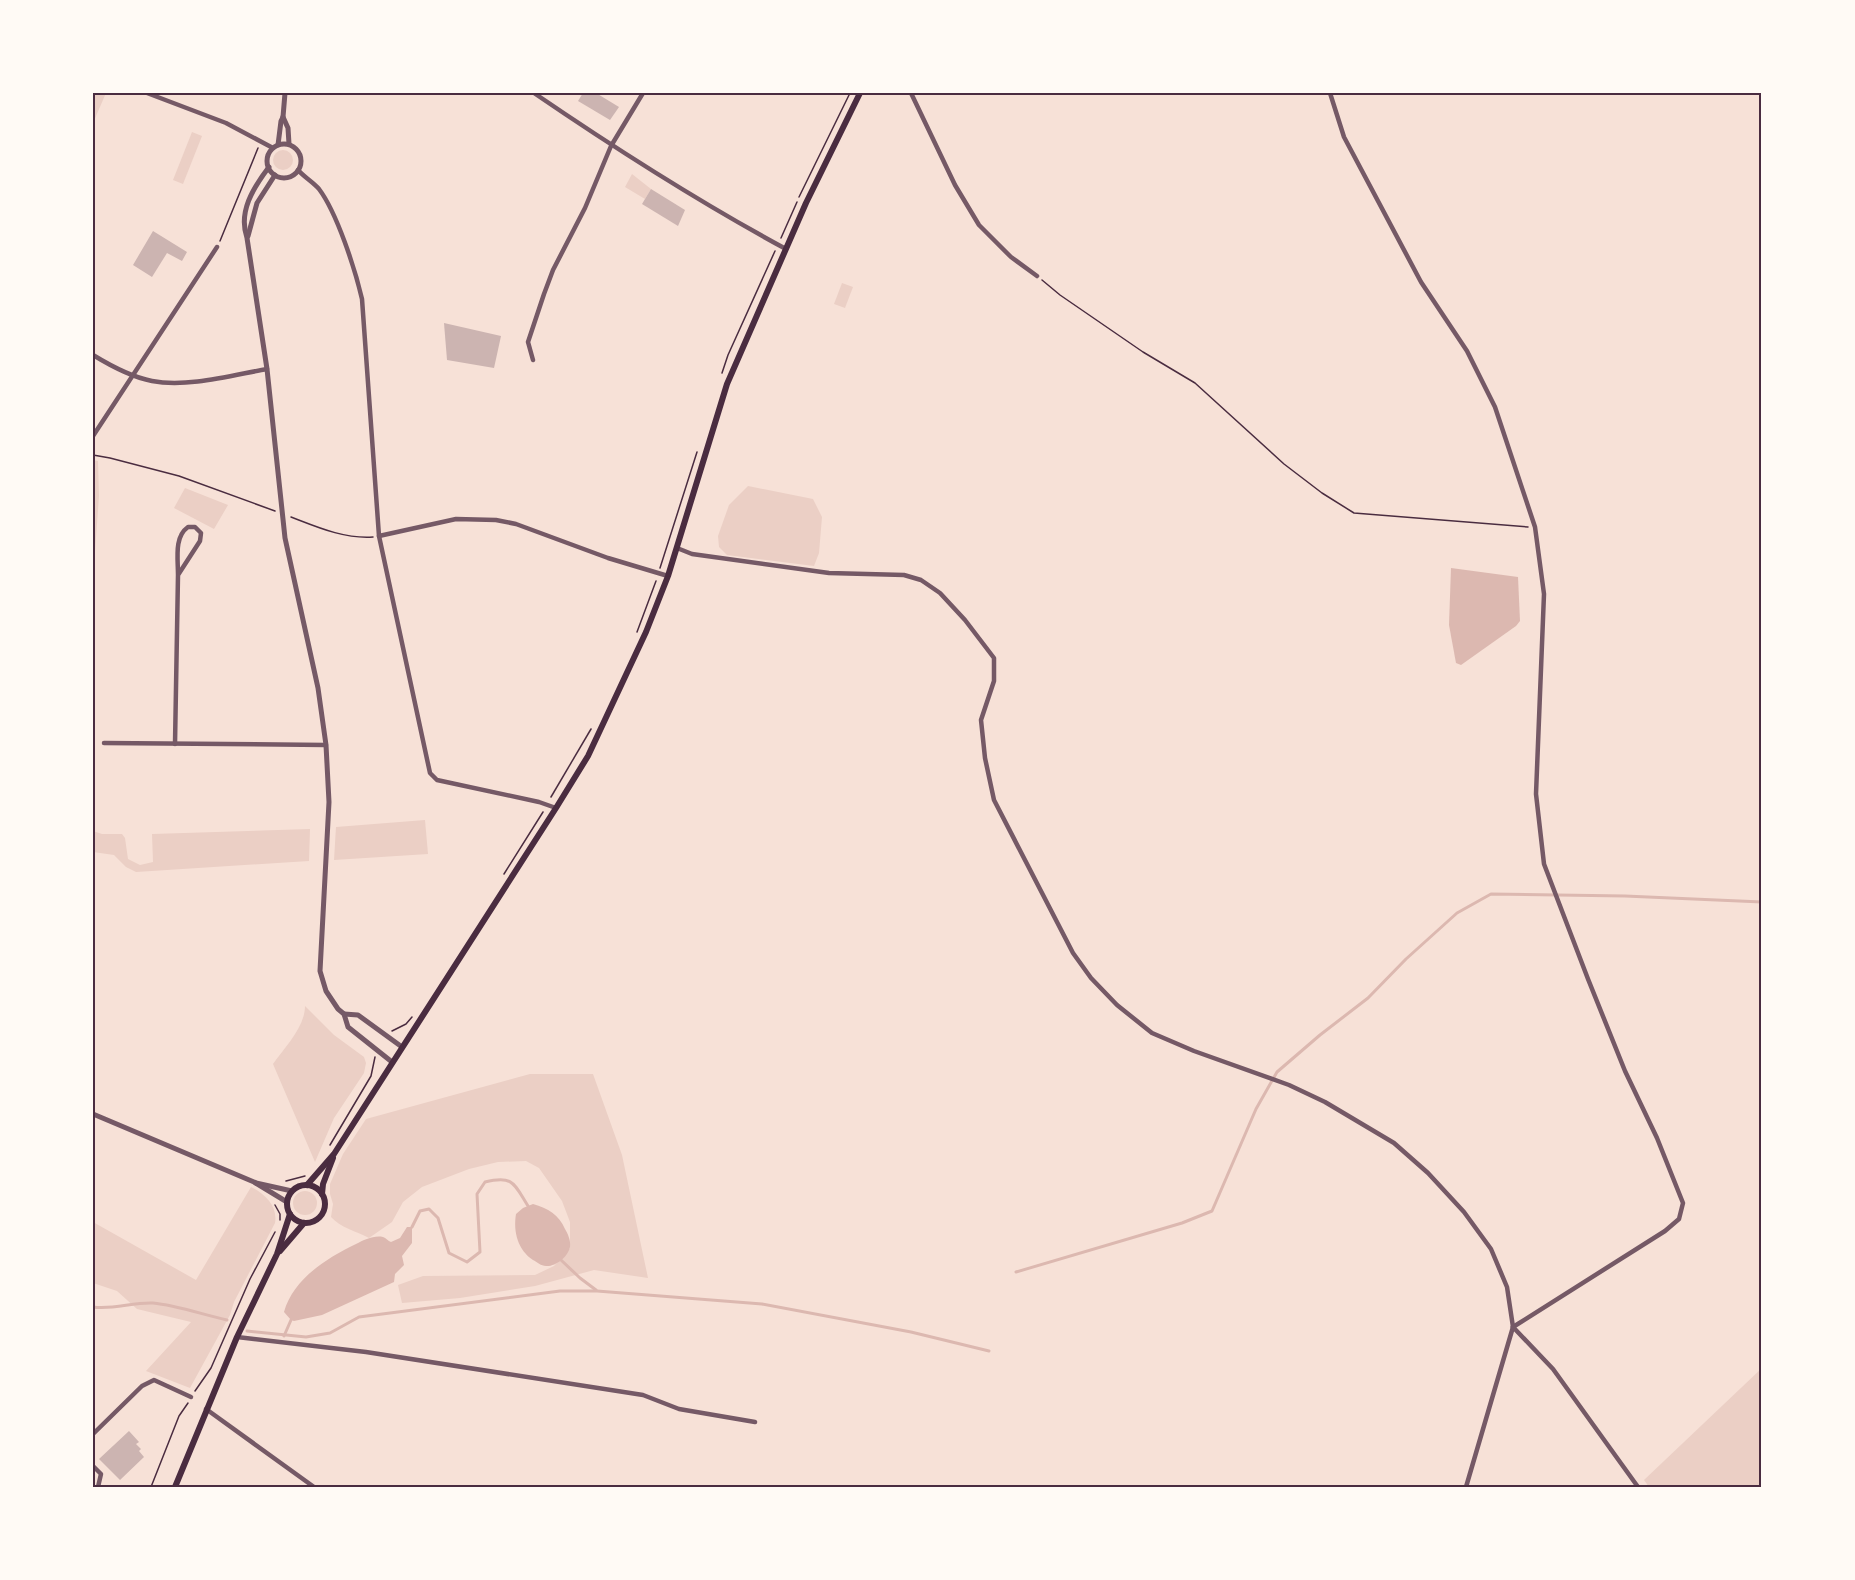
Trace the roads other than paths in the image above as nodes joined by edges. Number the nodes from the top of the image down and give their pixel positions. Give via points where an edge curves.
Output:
1 (147, 93) edge
2 (285, 93) edge
3 (534, 93) edge
4 (643, 93) edge
5 (860, 93) edge
6 (911, 93) edge
7 (1330, 93) edge
8 (283, 117) junction
9 (289, 144) junction
10 (611, 146) junction
11 (275, 147) junction
12 (268, 167) junction
13 (298, 170) junction
14 (275, 175) junction
15 (247, 238) junction
16 (217, 248) road end
17 (786, 249) junction
18 (1037, 276) road end
19 (93, 355) edge
20 (533, 360) dead end
21 (267, 369) junction
22 (134, 375) junction
23 (93, 436) edge
24 (380, 536) junction
25 (676, 548) junction
26 (178, 574) junction
27 (668, 576) junction
28 (104, 743) dead end
29 (175, 744) junction
30 (326, 746) junction
31 (556, 808) junction
32 (344, 1014) junction
33 (402, 1047) junction
34 (392, 1062) junction
35 (93, 1114) edge
36 (334, 1154) junction
37 (254, 1182) junction
38 (307, 1185) junction
39 (292, 1191) junction
40 (322, 1194) junction
41 (287, 1202) junction
42 (290, 1214) junction
43 (304, 1223) junction
44 (277, 1254) junction
45 (1513, 1327) junction
46 (237, 1336) junction
47 (191, 1397) road end
48 (206, 1408) junction
49 (754, 1422) dead end
50 (93, 1434) edge
51 (93, 1466) edge
52 (98, 1487) edge
53 (175, 1487) edge
54 (314, 1487) edge
55 (1466, 1487) edge
56 (1638, 1487) edge

1 - 11 street
2 - 8 street
3 - 10 street
4 - 10 street
5 - 17 main road
6 - 18 street via 955,185 979,225
7 - 45 street via 1344,137 1421,282 1467,351 1495,407 1535,527 1544,594 1536,794 1544,864 1625,1071 1683,1203 1679,1219 1665,1232
8 - 9 street
8 - 11 street
9 - 11 street
9 - 13 street via 300,157
10 - 17 street
10 - 20 street via 544,294 528,342
11 - 12 street via 267,157
12 - 14 street
12 - 15 street via 252,192 245,213
13 - 14 street via 289,177
13 - 24 street via 319,189 328,206 360,289
14 - 15 street via 257,203
15 - 21 street
16 - 22 street
17 - 25 main road via 727,384
19 - 22 street
21 - 22 street via 178,383
21 - 30 street via 285,538 320,698
22 - 23 street
24 - 27 street via 456,519 496,520
24 - 31 street via 430,773 437,780
25 - 27 main road
25 - 45 street via 692,554 829,573 904,574 940,593 994,658 994,681 981,720 994,800 1079,963 1117,1005 1152,1033 1325,1102 1394,1143 1464,1212 1491,1250 1507,1287
26 - 26 street via 200,541 201,533 195,527 181,531 178,538
26 - 29 street
27 - 31 main road via 588,756
28 - 29 street
29 - 30 street
30 - 32 street via 329,802 320,971 330,999
31 - 33 main road
32 - 33 street via 358,1015
32 - 34 street via 348,1027
33 - 34 main road
34 - 36 main road
35 - 37 street
36 - 38 main road
36 - 40 main road
37 - 39 street
37 - 41 street
38 - 39 main road
38 - 40 main road
39 - 41 main road
40 - 43 main road via 322,1214
41 - 42 main road
42 - 43 main road
42 - 44 main road
43 - 44 main road
44 - 46 main road
45 - 55 street
45 - 56 street via 1553,1369
46 - 48 main road
46 - 49 street via 643,1395 679,1408
47 - 50 street via 154,1380 142,1386
48 - 53 main road
48 - 54 street
51 - 52 street via 101,1474

